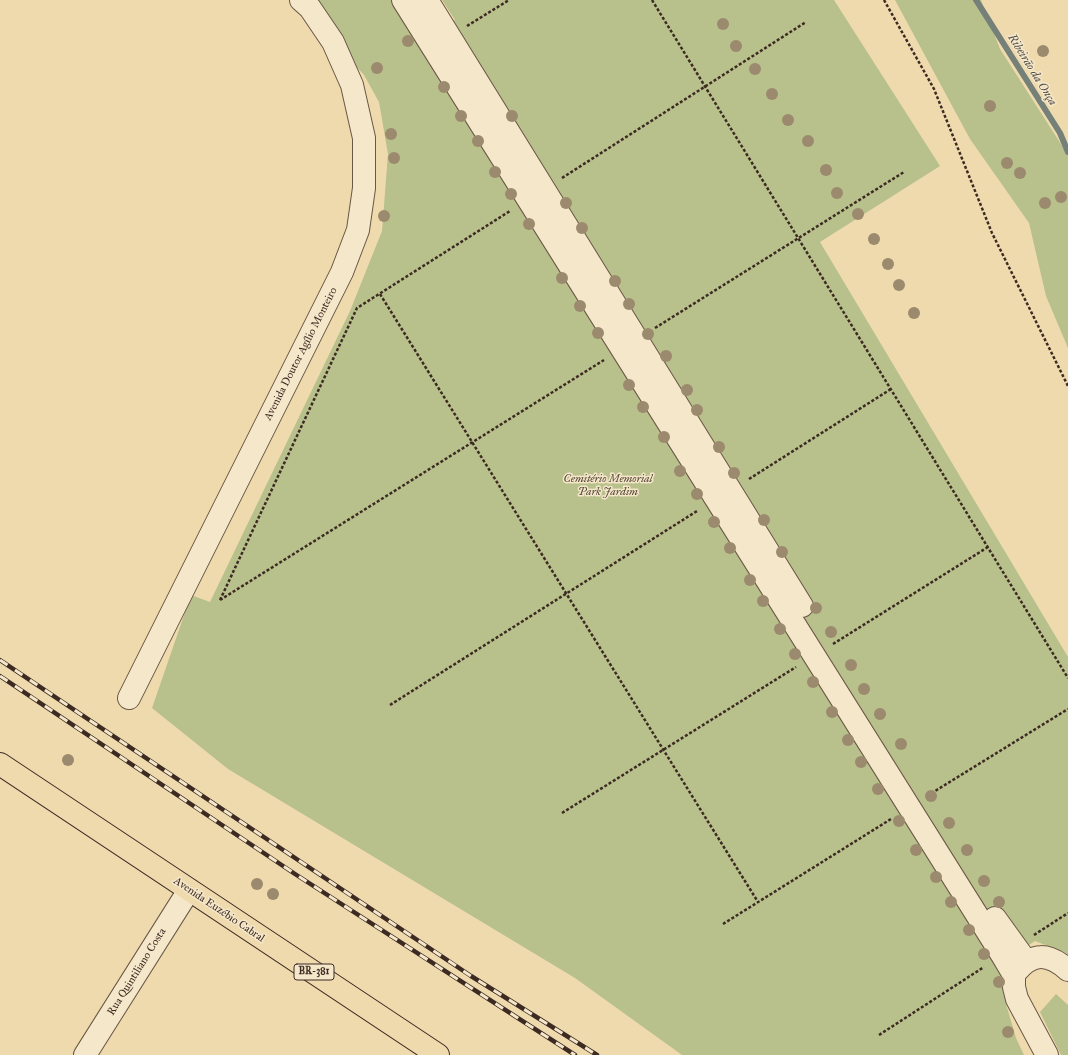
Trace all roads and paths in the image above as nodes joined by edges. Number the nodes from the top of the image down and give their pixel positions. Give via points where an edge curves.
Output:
1 (301, 0) edge
2 (403, 0) edge
3 (427, 0) edge
4 (509, 0) edge
5 (652, 0) edge
6 (884, 0) edge
7 (806, 22) dead end
8 (450, 37) junction
9 (705, 86) junction
10 (904, 172) dead end
11 (536, 194) junction
12 (798, 238) junction
13 (380, 294) junction
14 (629, 344) junction
15 (1068, 386) edge
16 (891, 389) junction
17 (472, 442) junction
18 (723, 495) junction
19 (988, 547) junction
20 (566, 594) junction
21 (821, 651) junction
22 (1068, 678) edge
23 (129, 698) dead end
24 (390, 705) dead end
25 (663, 750) junction
26 (0, 764) edge
27 (562, 813) dead end
28 (189, 890) junction
29 (758, 902) dead end
30 (1068, 913) edge
31 (1014, 960) junction
32 (1068, 970) edge
33 (879, 1035) dead end
34 (424, 1051) edge
35 (85, 1055) edge
36 (1047, 1055) edge

1 - 23 street, Avenida Doutor Agílio Monteiro via 310,8 333,42 352,85 364,138 364,188 358,230 342,272
2 - 11 street
3 - 8 street
4 - 8 path
5 - 9 path
6 - 15 path via 934,90 992,233
7 - 9 path
8 - 11 street
9 - 11 path
9 - 12 path
10 - 12 path
11 - 13 path
11 - 14 street
12 - 14 path
12 - 16 path
13 - 17 path
13 - 17 path via 357,308 220,600
14 - 17 path
14 - 18 street
16 - 18 path
16 - 19 path
17 - 20 path
18 - 20 path
18 - 21 street
19 - 21 path
19 - 22 path
20 - 24 path
20 - 25 path
21 - 25 path
21 - 31 street via 990,910
25 - 27 path
25 - 29 path
26 - 28 main road, Avenida Euzébio Cabral / BR-381
28 - 34 main road, Avenida Euzébio Cabral / BR-381
28 - 35 street, Rua Quintiliano Costa
30 - 31 path
31 - 32 street via 1037,957 1050,959
31 - 33 path
31 - 36 street via 1014,988 1017,999

